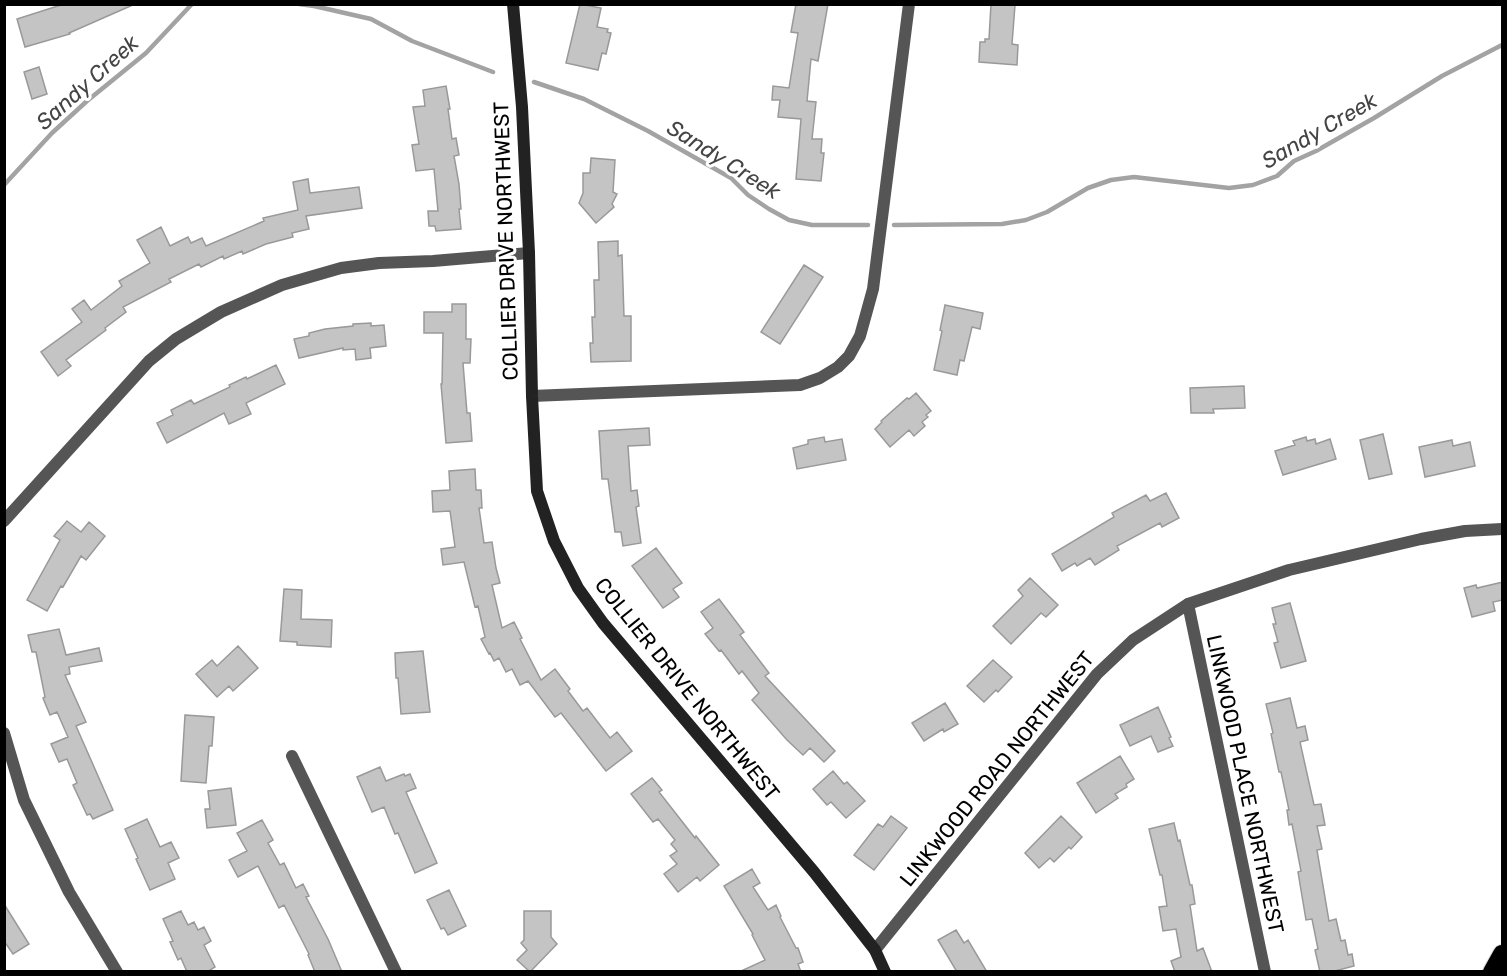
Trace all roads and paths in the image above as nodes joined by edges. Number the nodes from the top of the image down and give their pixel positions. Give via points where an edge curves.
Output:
1 (513, 4) edge
2 (909, 4) edge
3 (529, 253) junction
4 (532, 396) junction
5 (4, 521) edge
6 (1503, 529) edge
7 (1188, 604) junction
8 (4, 733) edge
9 (292, 756) dead end
10 (875, 950) junction
11 (1503, 954) edge
12 (117, 972) edge
13 (396, 972) edge
14 (885, 972) edge
15 (1265, 972) edge
16 (1492, 972) edge

1 - 3 main road, COLLIER DRIVE NORTHWEST
2 - 4 street via 873,289 860,336 849,357 820,378 800,384
3 - 4 main road, COLLIER DRIVE NORTHWEST
3 - 5 street via 341,268 282,285 221,312 149,361
4 - 10 main road, COLLIER DRIVE NORTHWEST via 537,491 554,541 578,588
6 - 7 street, LINKWOOD ROAD NORTHWEST via 1421,539 1289,570
7 - 10 street, LINKWOOD ROAD NORTHWEST via 1133,640 1097,674
7 - 15 street, LINKWOOD PLACE NORTHWEST
8 - 12 street via 24,800 69,892
9 - 13 street
10 - 14 main road, COLLIER DRIVE NORTHWEST
11 - 16 highway

